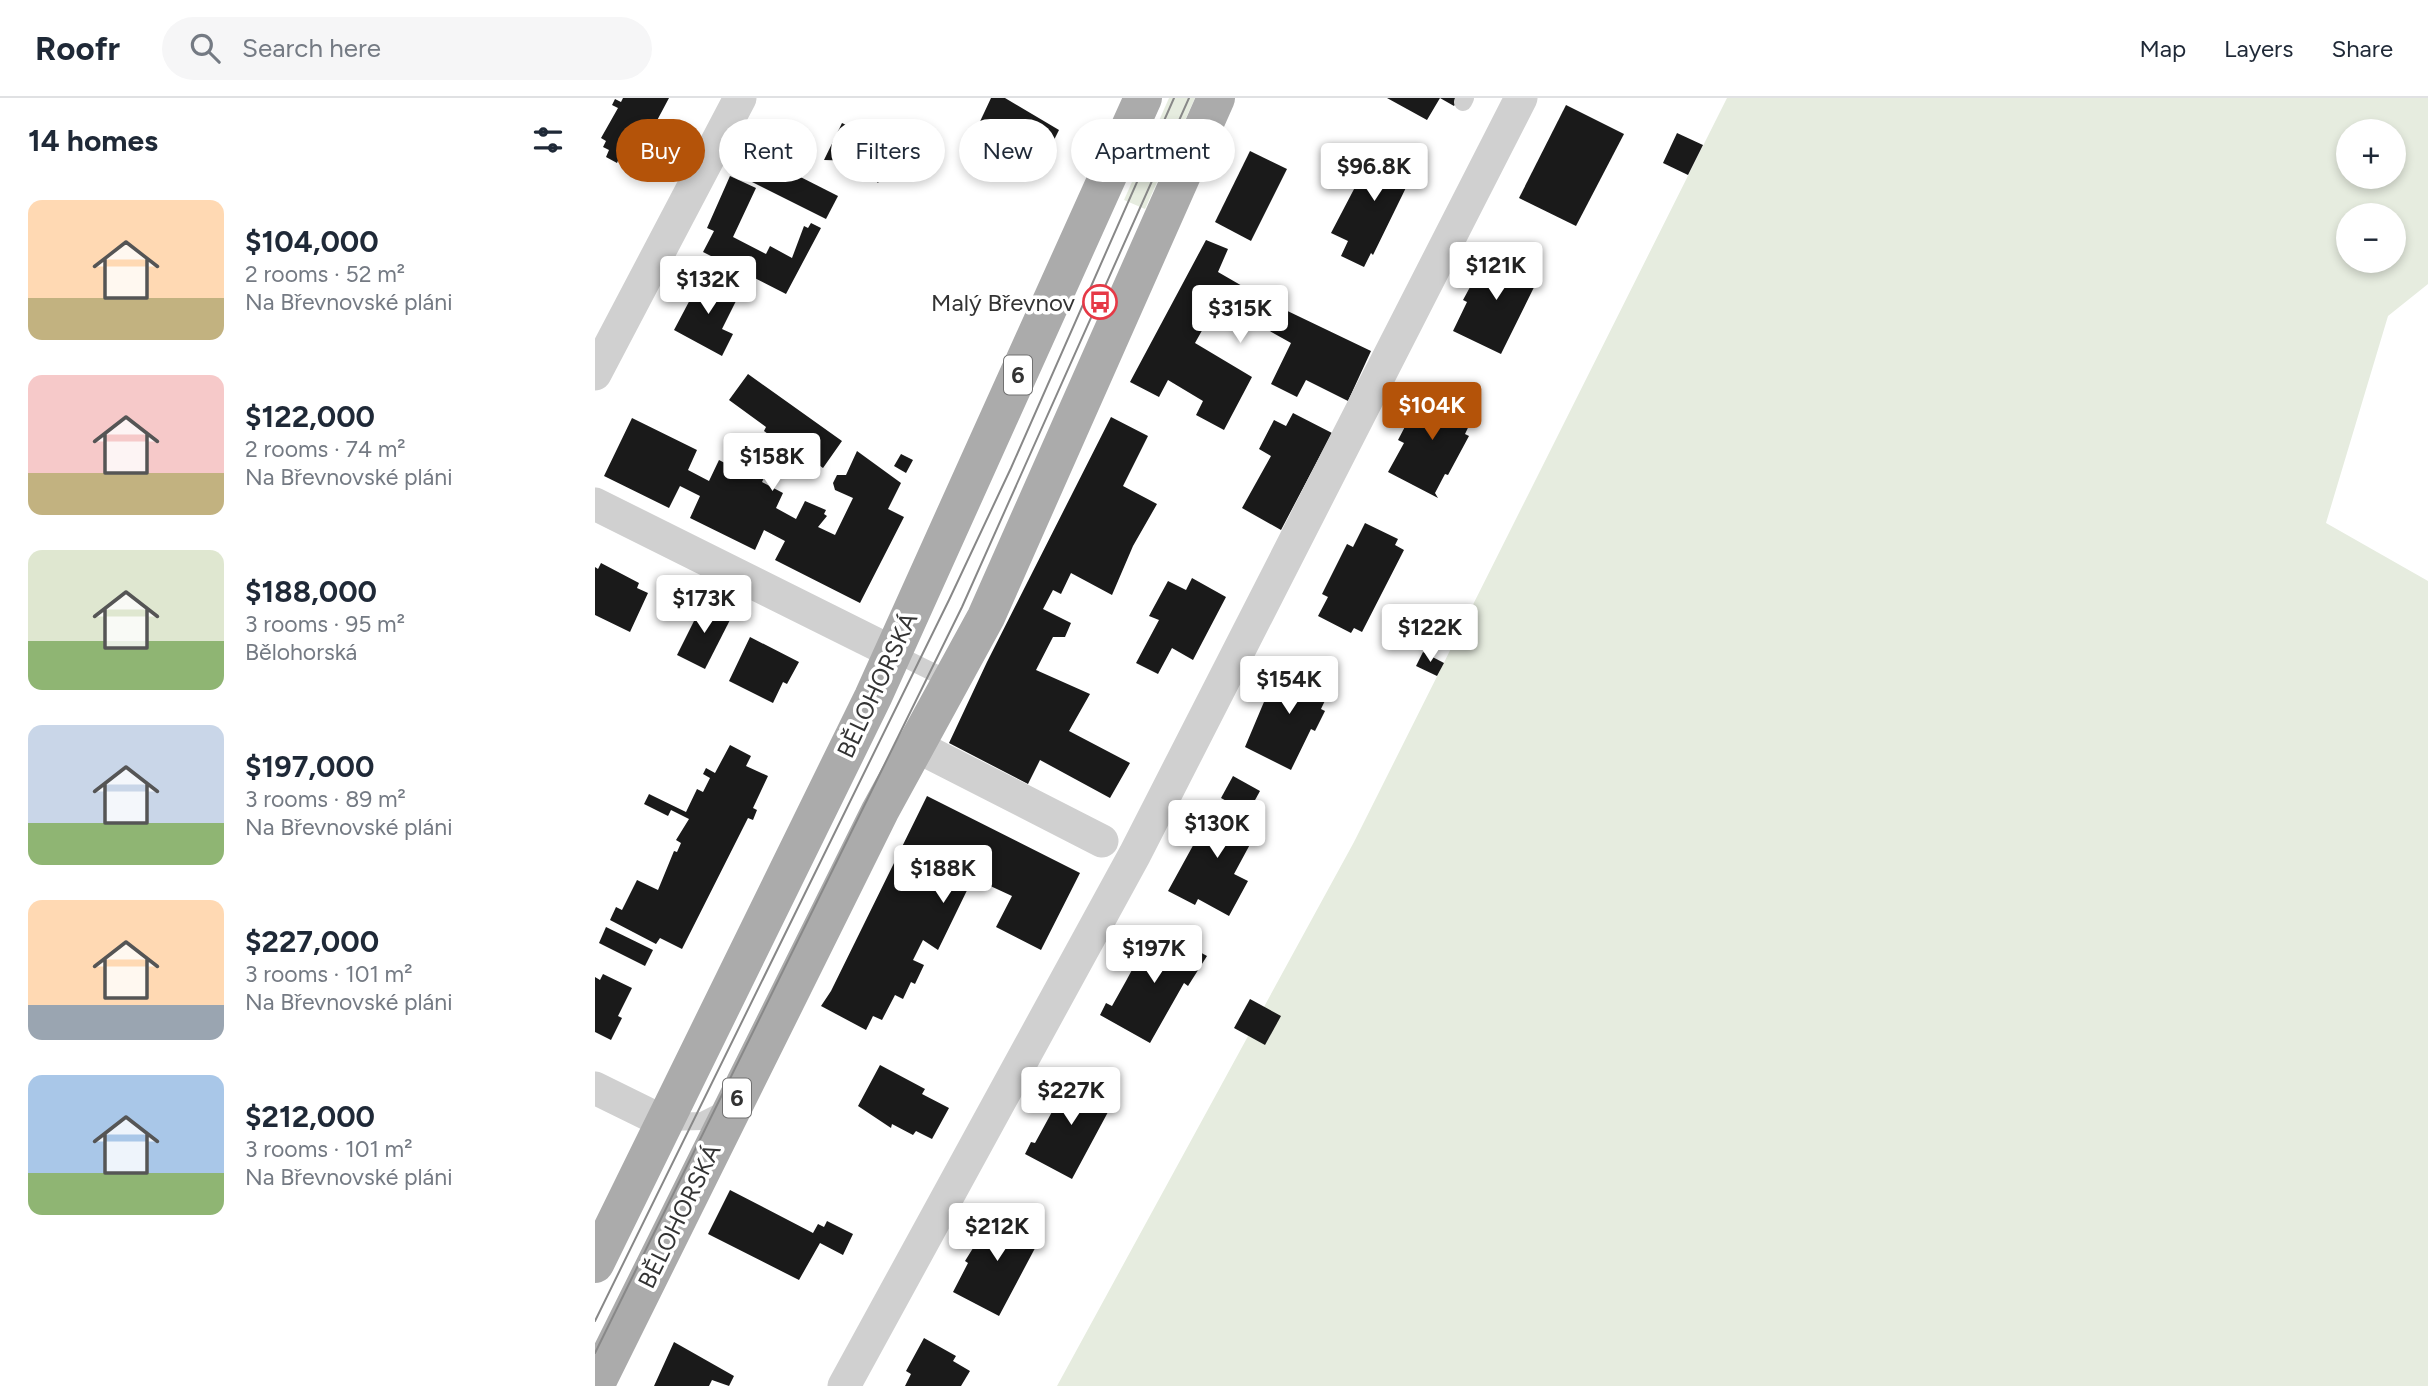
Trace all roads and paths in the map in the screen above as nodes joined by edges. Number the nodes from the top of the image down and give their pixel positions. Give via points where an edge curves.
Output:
1 (740, 98) edge
2 (1143, 98) edge
3 (1216, 98) edge
4 (1521, 98) edge
5 (595, 374) edge
6 (595, 504) edge
7 (892, 652) junction
8 (953, 682) junction
9 (916, 746) junction
10 (1102, 841) dead end
11 (595, 1088) edge
12 (740, 1093) junction
13 (664, 1122) junction
14 (595, 1264) edge
15 (595, 1386) edge
16 (844, 1386) edge

1 - 5 street
2 - 7 main road, BĚLOHORSKÁ / 6
3 - 8 main road, BĚLOHORSKÁ / 6
4 - 16 street via 1135,854
6 - 7 street
7 - 8 lane
7 - 13 main road, BĚLOHORSKÁ / 6
8 - 9 main road, BĚLOHORSKÁ / 6
9 - 10 street
9 - 12 main road, BĚLOHORSKÁ / 6
11 - 13 street
12 - 13 lane via 712,1118
12 - 15 main road, BĚLOHORSKÁ / 6
13 - 14 main road, BĚLOHORSKÁ / 6

